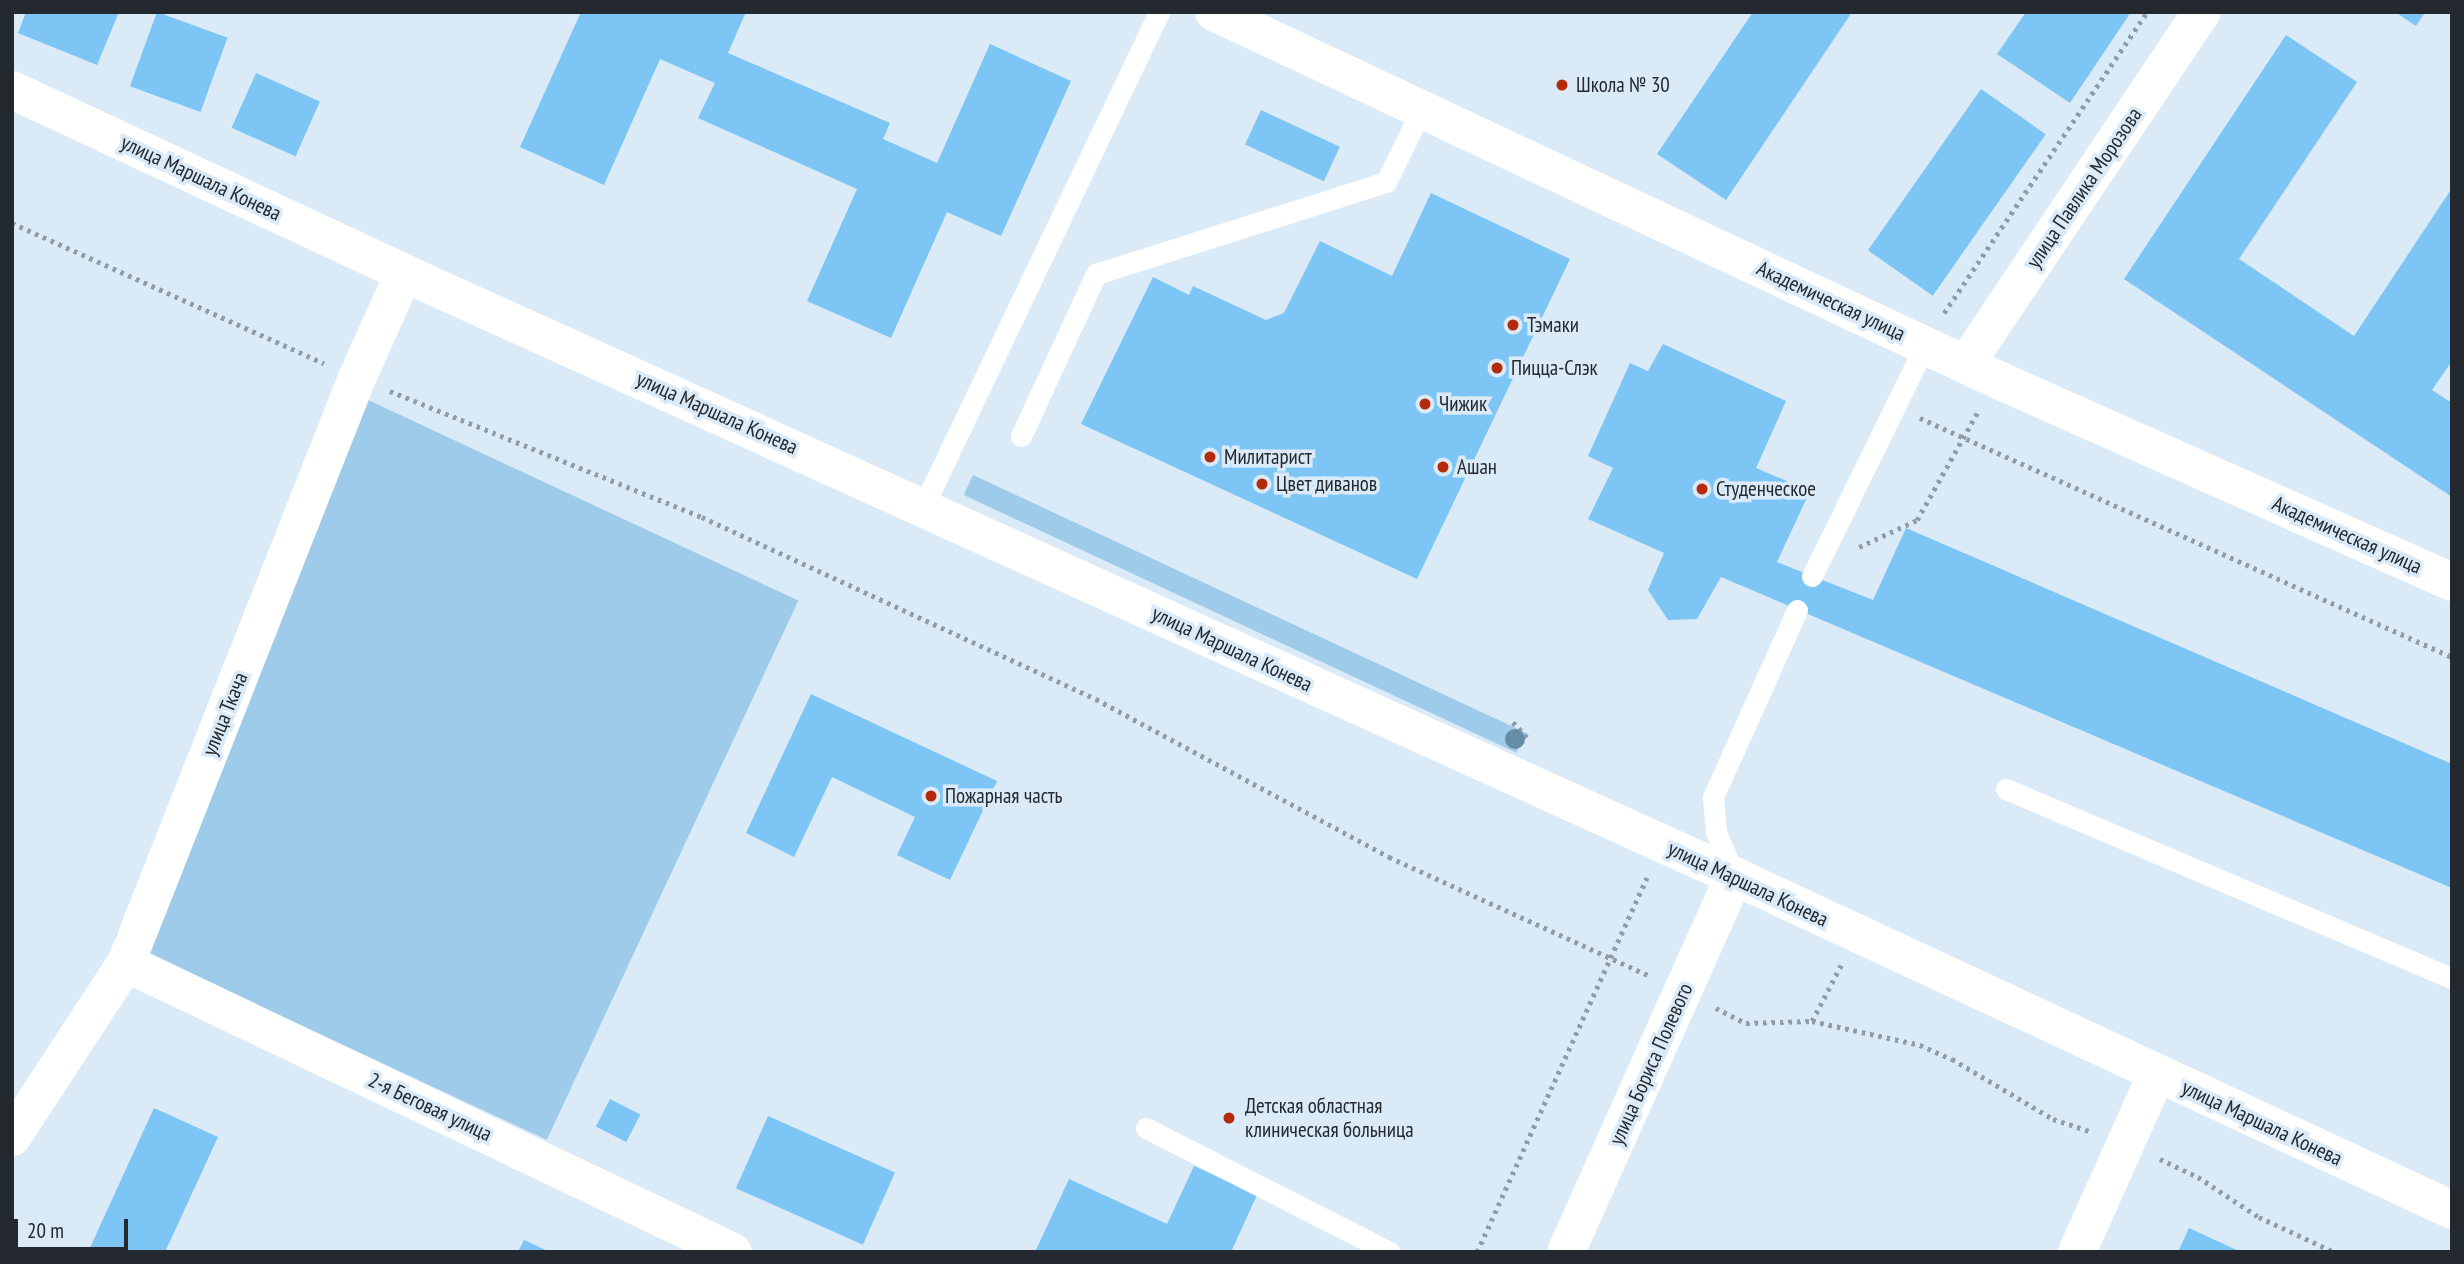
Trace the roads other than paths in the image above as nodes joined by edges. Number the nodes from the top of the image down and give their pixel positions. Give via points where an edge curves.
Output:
1 (1159, 12) edge
2 (1214, 12) edge
3 (2202, 12) edge
4 (12, 90) edge
5 (1421, 111) junction
6 (404, 273) junction
7 (1933, 331) junction
8 (1981, 372) junction
9 (1021, 436) dead end
10 (924, 505) junction
11 (1812, 576) dead end
12 (2452, 582) edge
13 (1797, 610) dead end
14 (2006, 789) dead end
15 (1734, 876) junction
16 (127, 963) junction
17 (2452, 978) edge
18 (2157, 1075) junction
19 (1146, 1128) dead end
20 (12, 1137) edge
21 (2452, 1210) edge
22 (733, 1252) edge
23 (1389, 1252) edge
24 (1566, 1252) edge
25 (2077, 1252) edge

1 - 10 lane
2 - 5 street, Академическая улица
3 - 8 street, улица Павлика Морозова
4 - 6 street, улица Маршала Конева
5 - 7 street, Академическая улица
5 - 9 lane via 1386,182 1096,274
6 - 10 street, улица Маршала Конева
6 - 16 street, улица Ткача via 357,378
7 - 8 street, Академическая улица
7 - 11 lane
8 - 12 street, Академическая улица
10 - 15 street, улица Маршала Конева
13 - 15 lane via 1713,797 1716,832
14 - 17 lane
15 - 18 street, улица Маршала Конева
15 - 24 street, улица Бориса Полевого
16 - 20 street, улица Ткача
16 - 22 street, 2-я Беговая улица
18 - 21 street, улица Маршала Конева
18 - 25 street
19 - 23 lane

